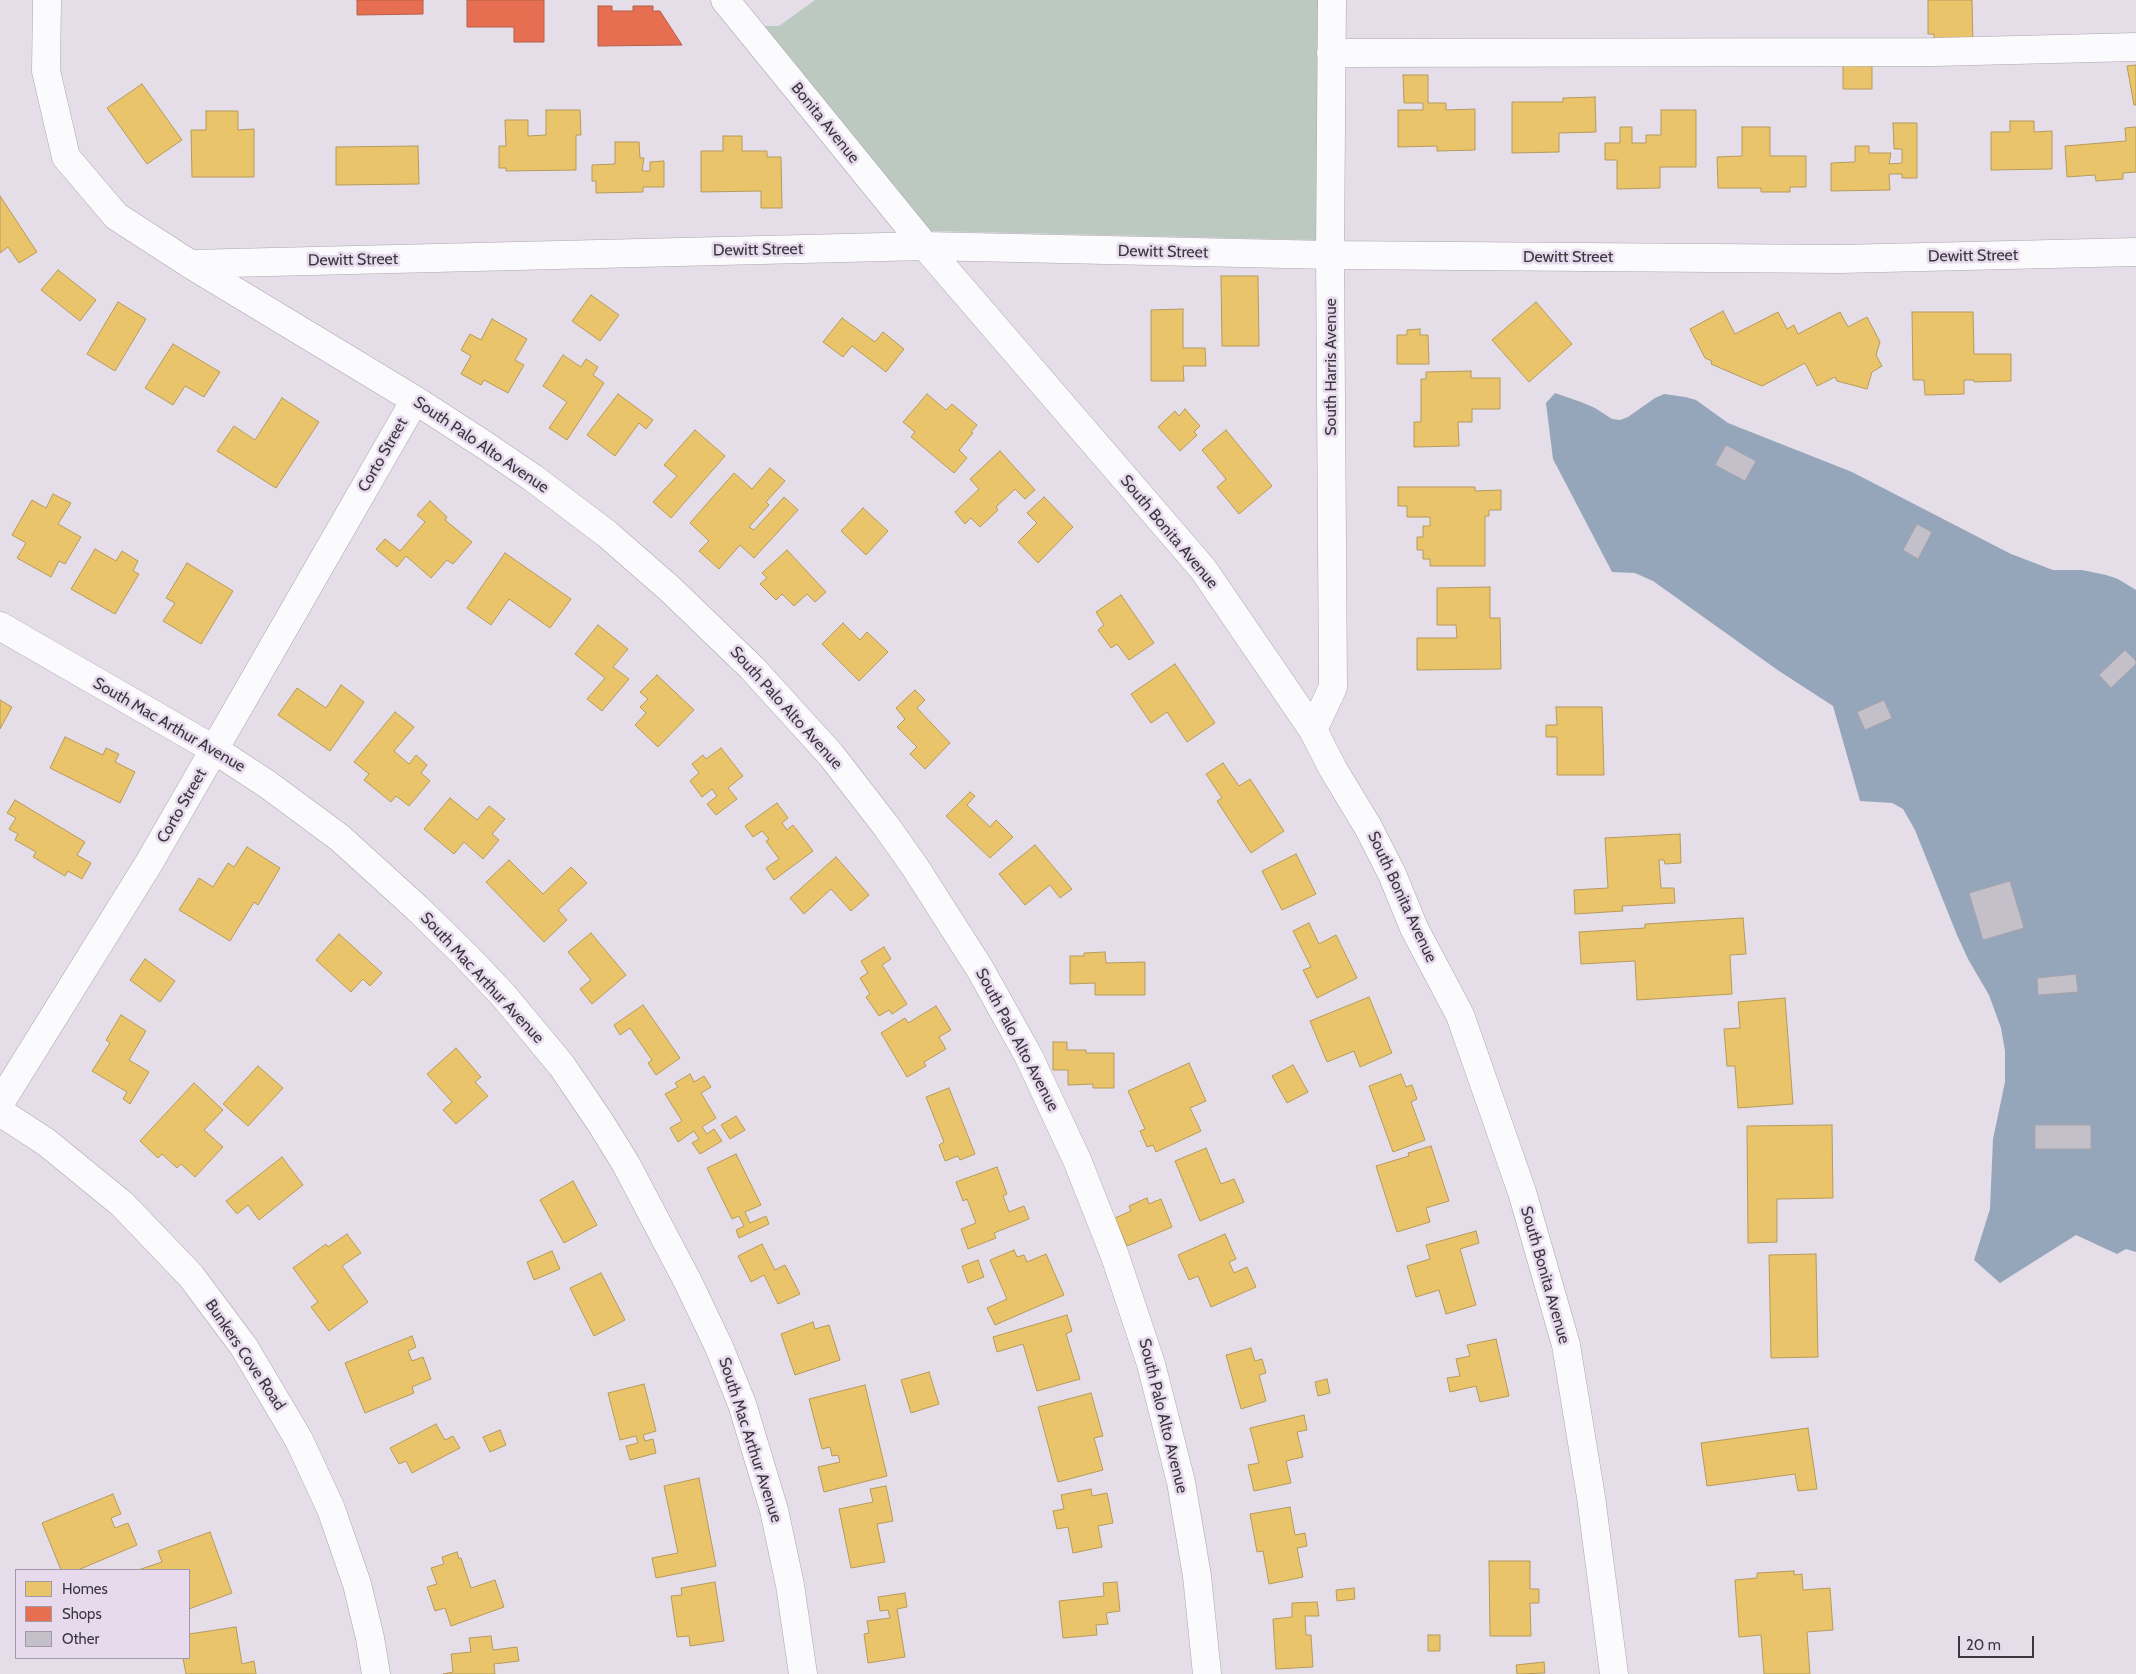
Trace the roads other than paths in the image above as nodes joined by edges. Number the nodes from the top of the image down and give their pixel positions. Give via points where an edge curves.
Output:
1 (47, 0) edge
2 (724, 0) edge
3 (1332, 0) edge
4 (2136, 47) edge
5 (1332, 52) junction
6 (925, 246) junction
7 (2136, 252) edge
8 (1330, 255) junction
9 (190, 264) junction
10 (415, 400) junction
11 (0, 626) edge
12 (1313, 730) junction
13 (215, 750) junction
14 (0, 1103) edge
15 (0, 1112) edge
16 (376, 1674) edge
17 (803, 1674) edge
18 (1207, 1674) edge
19 (1614, 1674) edge

1 - 9 street, South Palo Alto Avenue via 46,71 66,158 116,216
2 - 6 street, Bonita Avenue
3 - 5 street, South Harris Avenue
4 - 5 street via 1926,52
5 - 8 street, South Harris Avenue
6 - 8 street, Dewitt Street
6 - 9 street, Dewitt Street
6 - 12 street, South Bonita Avenue via 1203,569
7 - 8 street, Dewitt Street via 1840,259
8 - 12 street, South Harris Avenue via 1332,687
9 - 10 street, South Palo Alto Avenue
10 - 13 street, Corto Street
10 - 18 street, South Palo Alto Avenue via 582,515 643,565 729,645 858,789 958,933 1000,1004 1057,1115 1094,1200 1138,1320 1186,1505
11 - 13 street, South Mac Arthur Avenue
12 - 19 street, South Bonita Avenue via 1368,827 1414,928 1460,1015 1522,1192 1566,1345 1591,1498
13 - 14 street, Corto Street
13 - 17 street, South Mac Arthur Avenue via 340,838 438,928 504,995 536,1033 600,1122 626,1164 688,1282 742,1404 781,1538
15 - 16 street, Bunkers Cove Road via 46,1142 128,1210 191,1276 244,1347 299,1440 331,1508 357,1584

